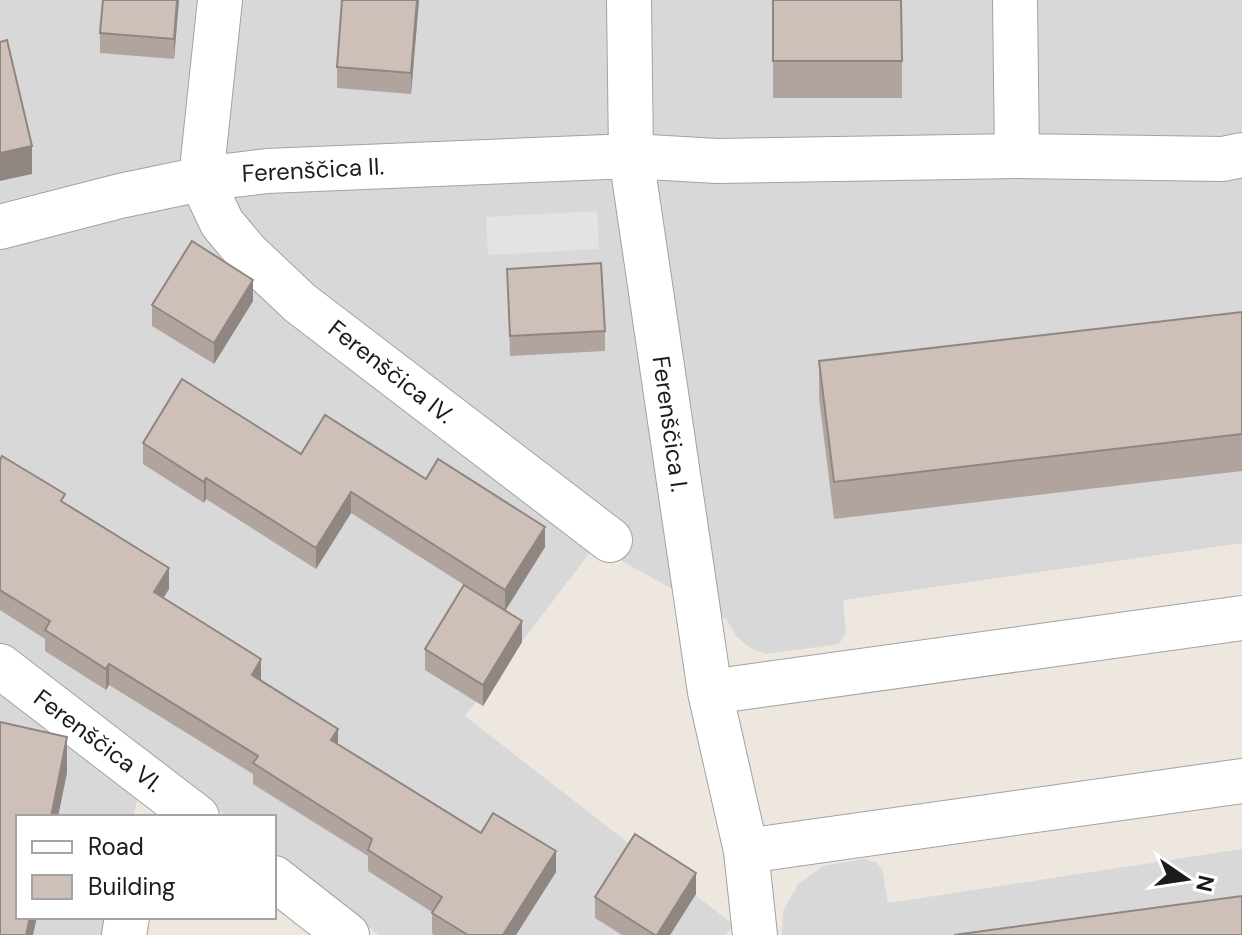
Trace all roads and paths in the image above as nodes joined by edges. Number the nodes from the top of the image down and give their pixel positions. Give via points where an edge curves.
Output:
1 (220, 0) edge
2 (629, 0) edge
3 (1015, 0) edge
4 (1242, 155) edge
5 (631, 156) junction
6 (1017, 156) junction
7 (201, 179) junction
8 (0, 227) edge
9 (610, 540) dead end
10 (1242, 618) edge
11 (0, 666) edge
12 (710, 692) junction
13 (1242, 781) edge
14 (147, 798) edge
15 (192, 815) edge
16 (746, 851) junction
17 (276, 880) edge
18 (347, 935) edge
19 (755, 935) edge

1 - 7 street
2 - 5 street, Ferenščica I.
3 - 6 street
4 - 6 street
5 - 6 street via 717,161
5 - 7 street, Ferenščica II. via 267,171
5 - 12 street, Ferenščica I.
7 - 8 street, Ferenščica II.
7 - 9 street, Ferenščica IV. via 222,223 300,303
10 - 12 street
11 - 14 street, Ferenščica VI.
12 - 16 street, Ferenščica I.
13 - 16 street
14 - 15 street, Ferenščica VI.
16 - 19 street, Ferenščica I.
17 - 18 street

